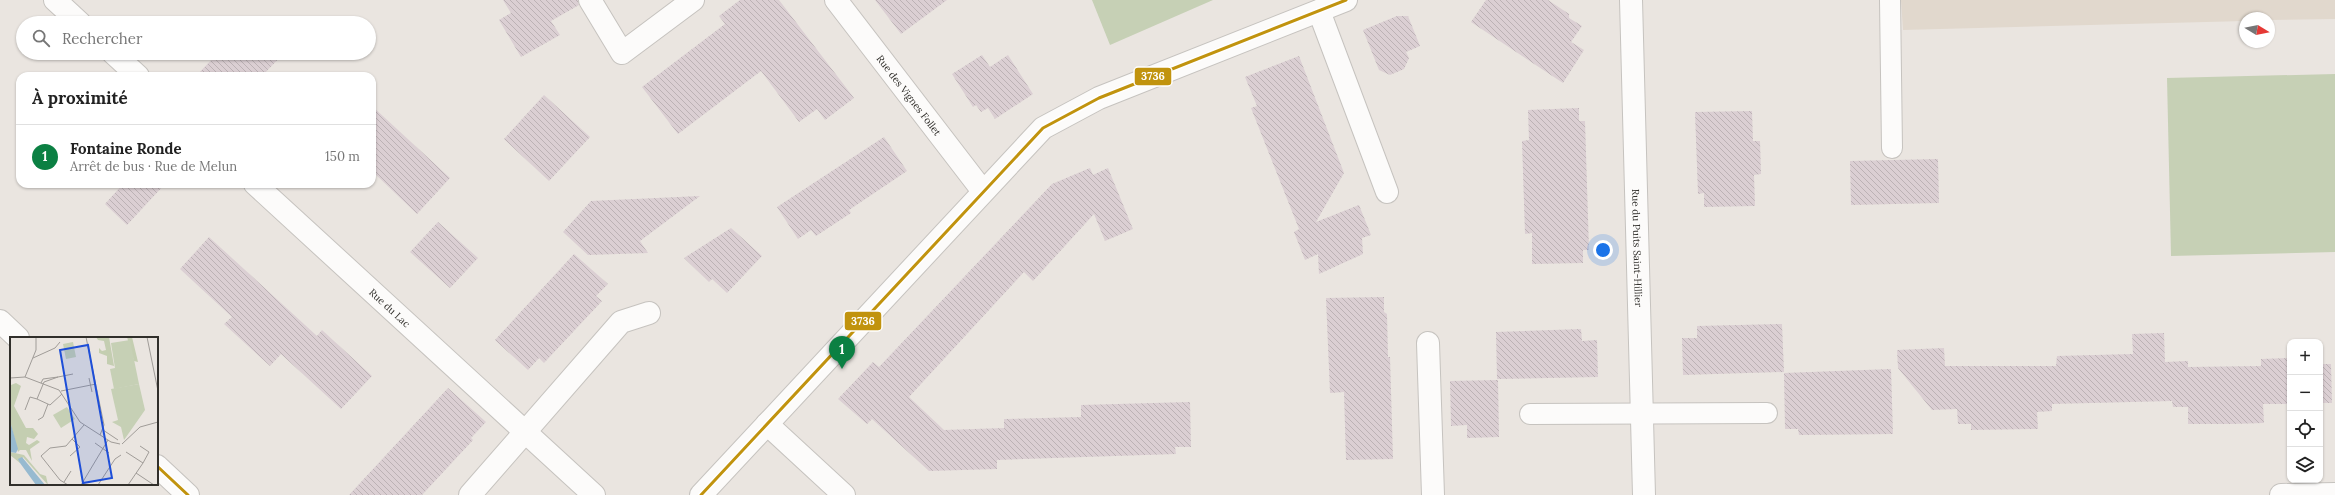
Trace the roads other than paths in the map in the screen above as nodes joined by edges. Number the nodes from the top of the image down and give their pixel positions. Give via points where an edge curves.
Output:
1 (55, 0) edge
2 (590, 0) edge
3 (693, 0) edge
4 (836, 0) edge
5 (1346, 0) edge
6 (1630, 0) edge
7 (1890, 0) edge
8 (1319, 11) junction
9 (72, 16) edge
10 (121, 60) edge
11 (134, 72) edge
12 (1892, 148) dead end
13 (259, 188) edge
14 (982, 190) junction
15 (1387, 192) dead end
16 (649, 313) dead end
17 (0, 321) edge
18 (17, 337) edge
19 (1428, 343) dead end
20 (1641, 412) junction
21 (1767, 413) dead end
22 (1530, 414) dead end
23 (767, 424) junction
24 (525, 432) junction
25 (158, 467) edge
26 (2335, 494) edge
27 (188, 495) edge
28 (470, 495) edge
29 (594, 495) edge
30 (701, 495) edge
31 (844, 495) edge
32 (1433, 495) edge
33 (1644, 495) edge
34 (2281, 495) edge

1 - 9 street
2 - 3 street via 622,53
4 - 14 street, Rue des Vignes Follet
5 - 8 street
6 - 20 street, Rue du Puits Saint-Hillier
7 - 12 lane
8 - 14 street via 1099,98 1043,128
8 - 15 street
10 - 11 street
13 - 24 street, Rue du Lac
14 - 23 street
16 - 24 street via 621,322
17 - 18 street
19 - 32 street
20 - 21 lane
20 - 22 lane
20 - 33 street, Rue du Puits Saint-Hillier
23 - 30 street
23 - 31 street
24 - 28 street
24 - 29 street, Rue du Lac
25 - 27 street
26 - 34 street

